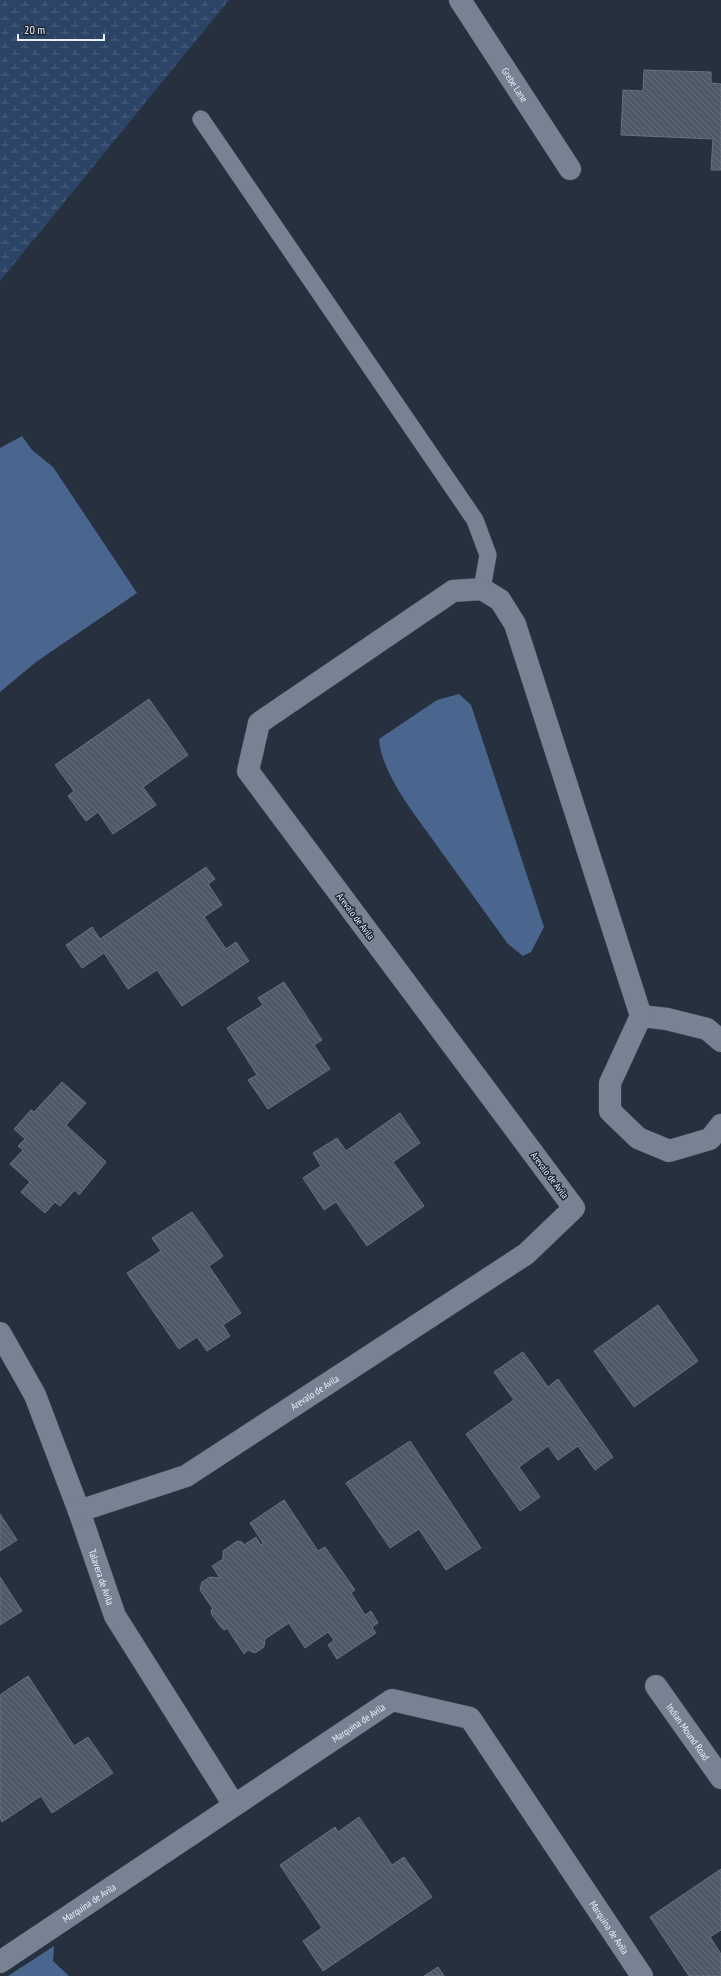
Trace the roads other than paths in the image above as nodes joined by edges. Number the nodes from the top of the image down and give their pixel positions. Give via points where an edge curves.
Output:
1 (460, 0) edge
2 (201, 119) dead end
3 (570, 169) dead end
4 (482, 589) junction
5 (641, 1016) junction
6 (721, 1041) edge
7 (721, 1125) edge
8 (0, 1333) edge
9 (79, 1511) junction
10 (656, 1686) dead end
11 (721, 1778) edge
12 (234, 1805) junction
13 (0, 1962) edge
14 (642, 1976) edge

1 - 3 street, Grebe Lane
2 - 4 lane via 475,520 488,555
4 - 5 street via 500,600 515,624
4 - 9 street, Arevalo de Avila via 454,591 259,723 248,771 574,1208 526,1254 186,1476
5 - 6 street via 667,1019 707,1029
5 - 7 street via 610,1083 610,1110 638,1138 669,1151 710,1139
8 - 9 street, Talavera de Avila via 35,1395
9 - 12 street, Talavera de Avila via 115,1616
10 - 11 street, Indian Mound Road
12 - 13 street, Marquina de Avila
12 - 14 street, Marquina de Avila via 392,1700 470,1718

